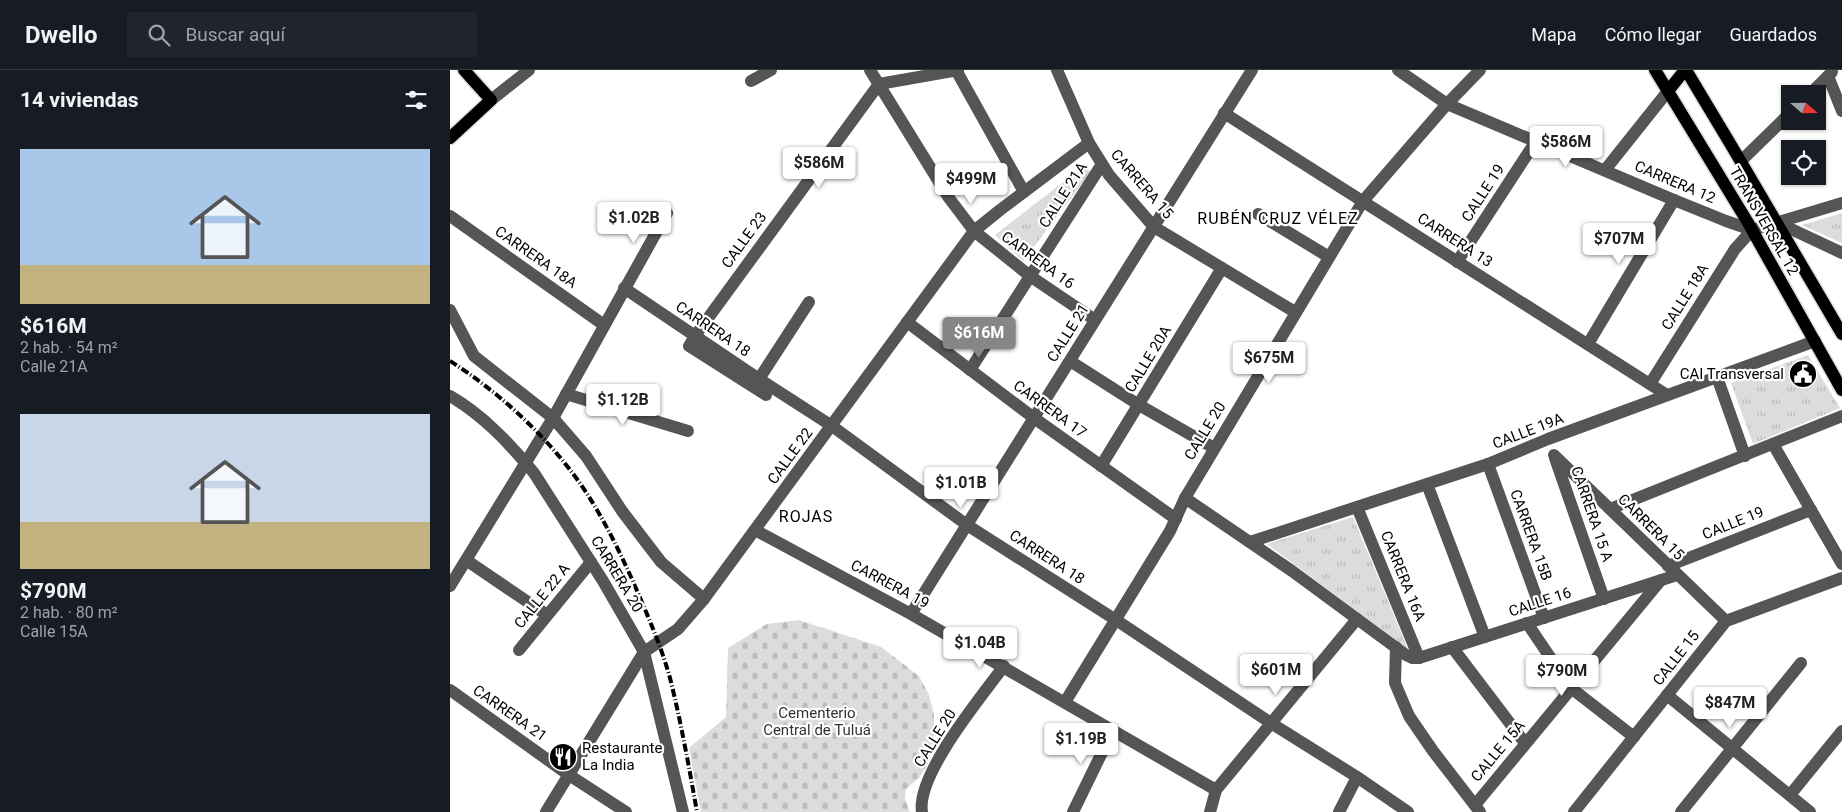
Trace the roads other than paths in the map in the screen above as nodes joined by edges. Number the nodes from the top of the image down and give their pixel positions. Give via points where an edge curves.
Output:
1 (464, 70) edge
2 (529, 70) edge
3 (771, 70) edge
4 (870, 70) edge
5 (957, 70) edge
6 (1057, 70) edge
7 (1252, 70) edge
8 (1398, 70) edge
9 (1480, 70) edge
10 (1655, 70) edge
11 (1685, 70) edge
12 (1831, 73) edge
13 (751, 81) dead end
14 (879, 84) junction
15 (1819, 85) edge
16 (1668, 91) junction
17 (491, 100) junction
18 (1447, 104) junction
19 (1842, 110) edge
20 (1224, 113) junction
21 (1781, 122) edge
22 (450, 138) edge
23 (1536, 141) junction
24 (1089, 143) junction
25 (1740, 161) junction
26 (1102, 164) junction
27 (1605, 170) junction
28 (1024, 192) junction
29 (1674, 200) junction
30 (1364, 201) junction
31 (1842, 203) edge
32 (667, 213) dead end
33 (1258, 214) dead end
34 (450, 216) edge
35 (1776, 222) junction
36 (1154, 227) junction
37 (1752, 230) junction
38 (974, 231) junction
39 (1842, 253) edge
40 (1330, 256) junction
41 (1458, 262) junction
42 (1222, 268) junction
43 (1030, 276) junction
44 (624, 288) junction
45 (809, 302) dead end
46 (450, 310) edge
47 (1296, 312) junction
48 (1096, 320) junction
49 (907, 322) junction
50 (604, 325) junction
51 (1842, 334) edge
52 (695, 336) junction
53 (1815, 341) junction
54 (1588, 344) junction
55 (1070, 361) junction
56 (970, 370) junction
57 (1717, 377) junction
58 (759, 380) junction
59 (1650, 384) junction
60 (1842, 390) edge
61 (566, 394) junction
62 (1667, 395) junction
63 (450, 396) edge
64 (1139, 404) junction
65 (1842, 416) edge
66 (553, 418) junction
67 (1034, 418) junction
68 (827, 429) junction
69 (688, 431) dead end
70 (1548, 439) junction
71 (1773, 444) junction
72 (1214, 448) junction
73 (1554, 455) junction
74 (1745, 456) junction
75 (525, 462) junction
76 (1488, 464) junction
77 (1101, 466) junction
78 (1428, 484) junction
79 (1185, 498) junction
80 (1357, 507) junction
81 (1610, 509) junction
82 (1811, 510) junction
83 (1176, 520) junction
84 (967, 525) junction
85 (755, 530) junction
86 (1250, 542) junction
87 (466, 560) junction
88 (591, 562) junction
89 (1842, 564) edge
90 (1672, 571) junction
91 (1842, 578) edge
92 (1661, 580) junction
93 (450, 586) edge
94 (704, 599) junction
95 (1604, 599) junction
96 (912, 614) junction
97 (546, 616) junction
98 (1544, 618) junction
99 (1356, 619) junction
100 (1116, 620) junction
101 (1726, 622) junction
102 (1526, 623) junction
103 (1485, 637) junction
104 (1452, 647) junction
105 (1396, 648) junction
106 (519, 650) dead end
107 (644, 652) junction
108 (1416, 658) junction
109 (1801, 664) dead end
110 (1004, 666) junction
111 (1571, 688) junction
112 (450, 690) edge
113 (1667, 695) junction
114 (1065, 702) junction
115 (1271, 723) junction
116 (1113, 730) junction
117 (1842, 731) edge
118 (1634, 737) junction
119 (1525, 743) junction
120 (1731, 749) junction
121 (569, 775) junction
122 (1357, 777) junction
123 (1216, 790) junction
124 (1790, 796) junction
125 (1477, 808) edge
126 (921, 809) edge
127 (546, 812) edge
128 (626, 812) edge
129 (683, 812) edge
130 (1073, 812) edge
131 (1210, 812) edge
132 (1339, 812) edge
133 (1408, 812) edge
134 (1574, 812) edge
135 (1681, 812) edge
136 (1810, 812) edge

1 - 17 main road
2 - 17 street
3 - 13 street
4 - 14 street, CARRERA 16
5 - 14 street
5 - 28 street
6 - 24 street, CARRERA 15
7 - 20 street, CALLE 21
8 - 18 street, CARRERA 12
9 - 18 street, CALLE 20
10 - 16 main road, TRANSVERSAL 12
11 - 16 main road
11 - 25 main road, TRANSVERSAL 12
12 - 15 street
12 - 19 street
14 - 38 street, CARRERA 16 via 949,198
14 - 52 street, CALLE 23
16 - 27 street
16 - 37 main road, TRANSVERSAL 12
17 - 22 main road
18 - 23 street, CARRERA 12
18 - 30 street, CALLE 20
20 - 30 street, CARRERA 13
20 - 36 street, CALLE 21
21 - 25 street
23 - 27 street, CARRERA 12
23 - 41 street, CALLE 19
24 - 26 street, CARRERA 15
24 - 28 street, CALLE 22
25 - 35 main road, TRANSVERSAL 12
26 - 36 street, CARRERA 15
26 - 43 street, CALLE 21A
27 - 29 street, CARRERA 12
28 - 38 street, CALLE 22
29 - 37 street, CARRERA 12
29 - 54 street
30 - 40 street, CALLE 20
30 - 41 street, CARRERA 13
31 - 35 street
32 - 44 street
33 - 40 street
34 - 50 street, CARRERA 18A
35 - 37 street
35 - 39 street
35 - 51 main road, TRANSVERSAL 12
36 - 42 street, CARRERA 15
36 - 48 street, CALLE 21
37 - 53 main road, TRANSVERSAL 12
37 - 59 street, CALLE 18A via 1735,248
38 - 43 street, CARRERA 16
38 - 49 street, CALLE 22
40 - 47 street, CALLE 20
41 - 54 street, CARRERA 13
42 - 47 street, CARRERA 15
42 - 64 street, CALLE 20A
43 - 48 street, CARRERA 16
43 - 56 street, CALLE 21A
44 - 50 street
44 - 52 street, CARRERA 18
45 - 58 street
46 - 66 street via 474,356
47 - 72 street, CALLE 20
48 - 55 street, CALLE 21
49 - 56 street, CARRERA 17
49 - 68 street, CALLE 22
50 - 61 street
52 - 58 street, CARRERA 18
52 - 68 street via 690,346
53 - 57 street, CALLE 19A
53 - 60 main road, TRANSVERSAL 12
54 - 59 street, CARRERA 13
55 - 64 street
55 - 67 street, CALLE 21
56 - 67 street, CARRERA 17
57 - 62 street, CALLE 19A
57 - 74 street
58 - 68 street, CARRERA 18
59 - 62 street, CARRERA 13
61 - 66 street
61 - 69 street
62 - 70 street, CALLE 19A
63 - 75 street, CARRERA 20 via 480,416
64 - 72 street
64 - 77 street, CALLE 20A
65 - 71 street
66 - 75 street
66 - 94 street via 586,456 660,562
67 - 77 street, CARRERA 17
67 - 84 street, CALLE 21
68 - 84 street, CARRERA 18
68 - 85 street, CALLE 22
70 - 73 street, CARRERA 15 A
70 - 76 street, CALLE 19A
71 - 74 street
71 - 82 street
72 - 79 street, CALLE 20
73 - 81 street, CARRERA 15
73 - 95 street, CARRERA 15 A
74 - 81 street
75 - 87 street
75 - 88 street, CARRERA 20
76 - 78 street, CALLE 19A
76 - 98 street, CARRERA 15B
77 - 83 street, CARRERA 17
78 - 80 street, CALLE 19A
78 - 103 street
79 - 83 street, CALLE 20
79 - 86 street
80 - 86 street, CALLE 19A
80 - 108 street, CARRERA 16A
81 - 90 street, CARRERA 15
82 - 89 street
82 - 90 street, CALLE 19
83 - 100 street, CALLE 20
84 - 96 street, CALLE 21
84 - 100 street, CARRERA 18
85 - 94 street, CALLE 22
85 - 96 street, CARRERA 19
86 - 99 street
87 - 93 street
87 - 97 street
88 - 97 street, CALLE 22 A
88 - 107 street, CARRERA 20
90 - 92 street, CALLE 16
90 - 101 street, CARRERA 15
91 - 101 street
92 - 95 street, CALLE 16
92 - 111 street, CALLE 15A
94 - 107 street, CALLE 22 via 678,629
95 - 98 street, CALLE 16
96 - 110 street, CARRERA 19
97 - 106 street, CALLE 22 A
98 - 102 street, CALLE 16
99 - 105 street
99 - 115 street
100 - 114 street, CALLE 20
100 - 115 street, CARRERA 18
101 - 113 street, CALLE 15
102 - 103 street, CALLE 16
102 - 111 street
103 - 104 street, CALLE 16
104 - 108 street, CALLE 16
104 - 119 street
105 - 108 street
105 - 125 street via 1395,683 1409,716
107 - 121 street, CALLE 22
107 - 129 street, CARRERA 20
109 - 120 street
110 - 114 street, CARRERA 19
110 - 126 street, CALLE 20 via 935,765 922,796
111 - 118 street
111 - 119 street, CALLE 15A
112 - 121 street, CARRERA 21
113 - 118 street, CALLE 15
113 - 120 street
114 - 116 street, CARRERA 19
115 - 122 street, CARRERA 18
115 - 123 street
116 - 123 street, CARRERA 19
116 - 130 street
117 - 124 street
118 - 134 street, CALLE 15
119 - 125 street, CALLE 15A
120 - 124 street
120 - 135 street
121 - 127 street, CALLE 22
121 - 128 street, CARRERA 21
122 - 132 street
122 - 133 street, CARRERA 18
123 - 131 street
124 - 136 street

